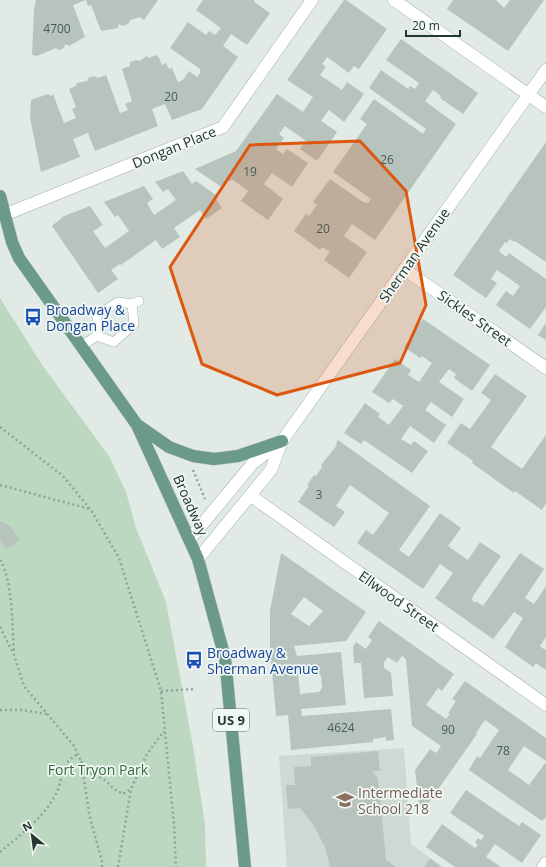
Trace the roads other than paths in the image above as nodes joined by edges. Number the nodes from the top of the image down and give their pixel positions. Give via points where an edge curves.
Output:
1 (312, 0) edge
2 (394, 0) edge
3 (546, 70) edge
4 (529, 94) junction
5 (546, 107) edge
6 (0, 196) edge
7 (4, 215) junction
8 (404, 268) junction
9 (97, 336) junction
10 (81, 346) junction
11 (546, 368) edge
12 (137, 425) junction
13 (282, 441) junction
14 (251, 496) junction
15 (190, 539) junction
16 (198, 559) junction
17 (546, 705) edge
18 (546, 863) edge
19 (245, 867) edge
20 (543, 867) edge

1 - 7 street, Dongan Place via 223,127
2 - 4 street
3 - 4 street, Sherman Avenue
4 - 5 street
4 - 8 street, Sherman Avenue
6 - 7 main road, Broadway / US 9
7 - 10 main road, Broadway / US 9 via 19,258
8 - 11 street, Sickles Street
8 - 13 street, Sherman Avenue
9 - 9 lane via 114,342 134,324 136,302 118,302 97,315
9 - 10 lane
10 - 12 main road, Broadway / US 9
12 - 13 main road via 169,447 193,456 214,459 238,456
12 - 15 main road, Broadway / US 9
13 - 14 street, Sherman Avenue via 271,470
13 - 15 street, Sherman Avenue via 253,463
14 - 16 street, Sherman Avenue
14 - 17 street, Ellwood Street
15 - 16 main road, Broadway / US 9
16 - 19 main road, Broadway / US 9 via 225,658
18 - 20 street

